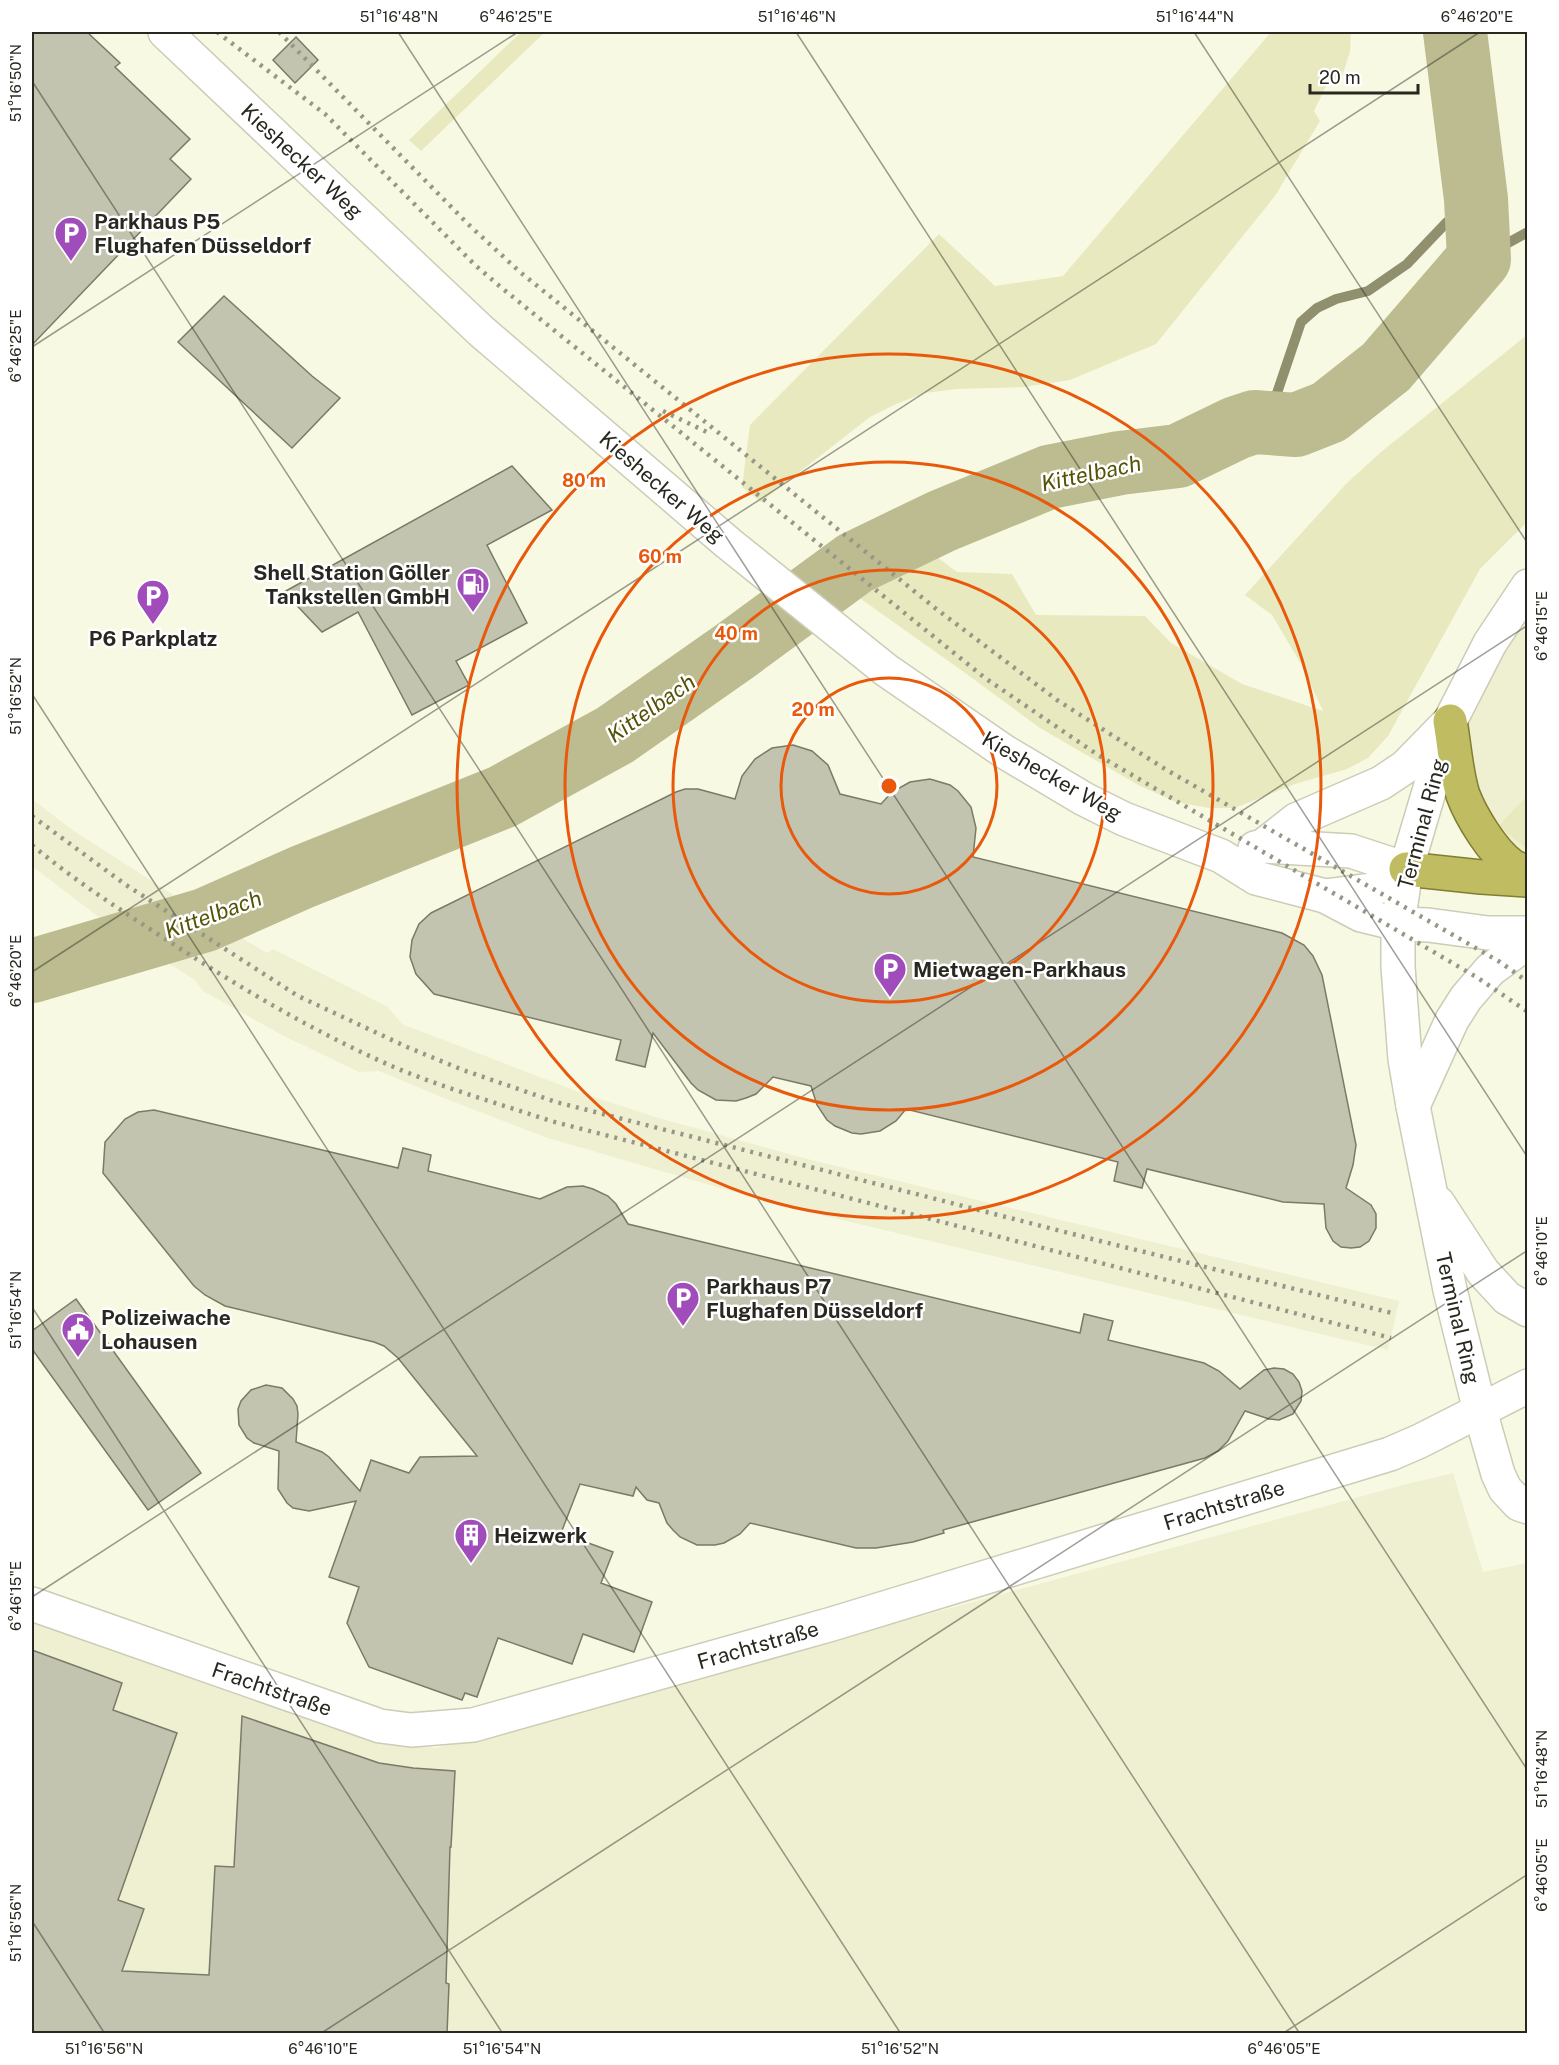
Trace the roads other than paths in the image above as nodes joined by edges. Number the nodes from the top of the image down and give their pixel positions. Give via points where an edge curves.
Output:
1 (165, 32) edge
2 (1527, 586) edge
3 (1450, 721) junction
4 (1263, 846) junction
5 (1221, 856) junction
6 (1406, 869) junction
7 (1527, 873) edge
8 (1527, 880) edge
9 (1325, 896) junction
10 (1398, 924) junction
11 (1527, 933) edge
12 (1527, 942) edge
13 (1413, 1106) junction
14 (1429, 1189) junction
15 (1527, 1310) edge
16 (1527, 1386) edge
17 (1480, 1411) junction
18 (1527, 1507) edge
19 (32, 1604) edge

1 - 5 street, Kieshecker Weg via 482,331 650,476 886,670 1005,752 1084,799
2 - 3 street, Terminal Ring via 1490,643
3 - 4 street via 1405,767 1381,783 1296,820
3 - 6 street, Terminal Ring
3 - 7 highway via 1463,794 1470,810 1495,848 1510,864
4 - 5 street
4 - 6 street via 1351,851
5 - 9 street, Kieshecker Weg via 1256,878
6 - 8 highway
6 - 9 street, Kieshecker Weg via 1371,890
6 - 10 street, Terminal Ring
9 - 10 street, Kieshecker Weg via 1361,915
10 - 11 street, Kieshecker Weg
10 - 13 street, Terminal Ring via 1403,1036
12 - 13 street via 1490,970 1466,998
13 - 14 street, Terminal Ring
14 - 15 street, Terminal Ring via 1483,1272 1507,1298
14 - 17 street, Terminal Ring
16 - 17 street, Terminal Ring
17 - 18 street, Terminal Ring via 1505,1489
17 - 19 street, Frachtstraße via 1390,1454 832,1624 473,1725 411,1730 380,1726

